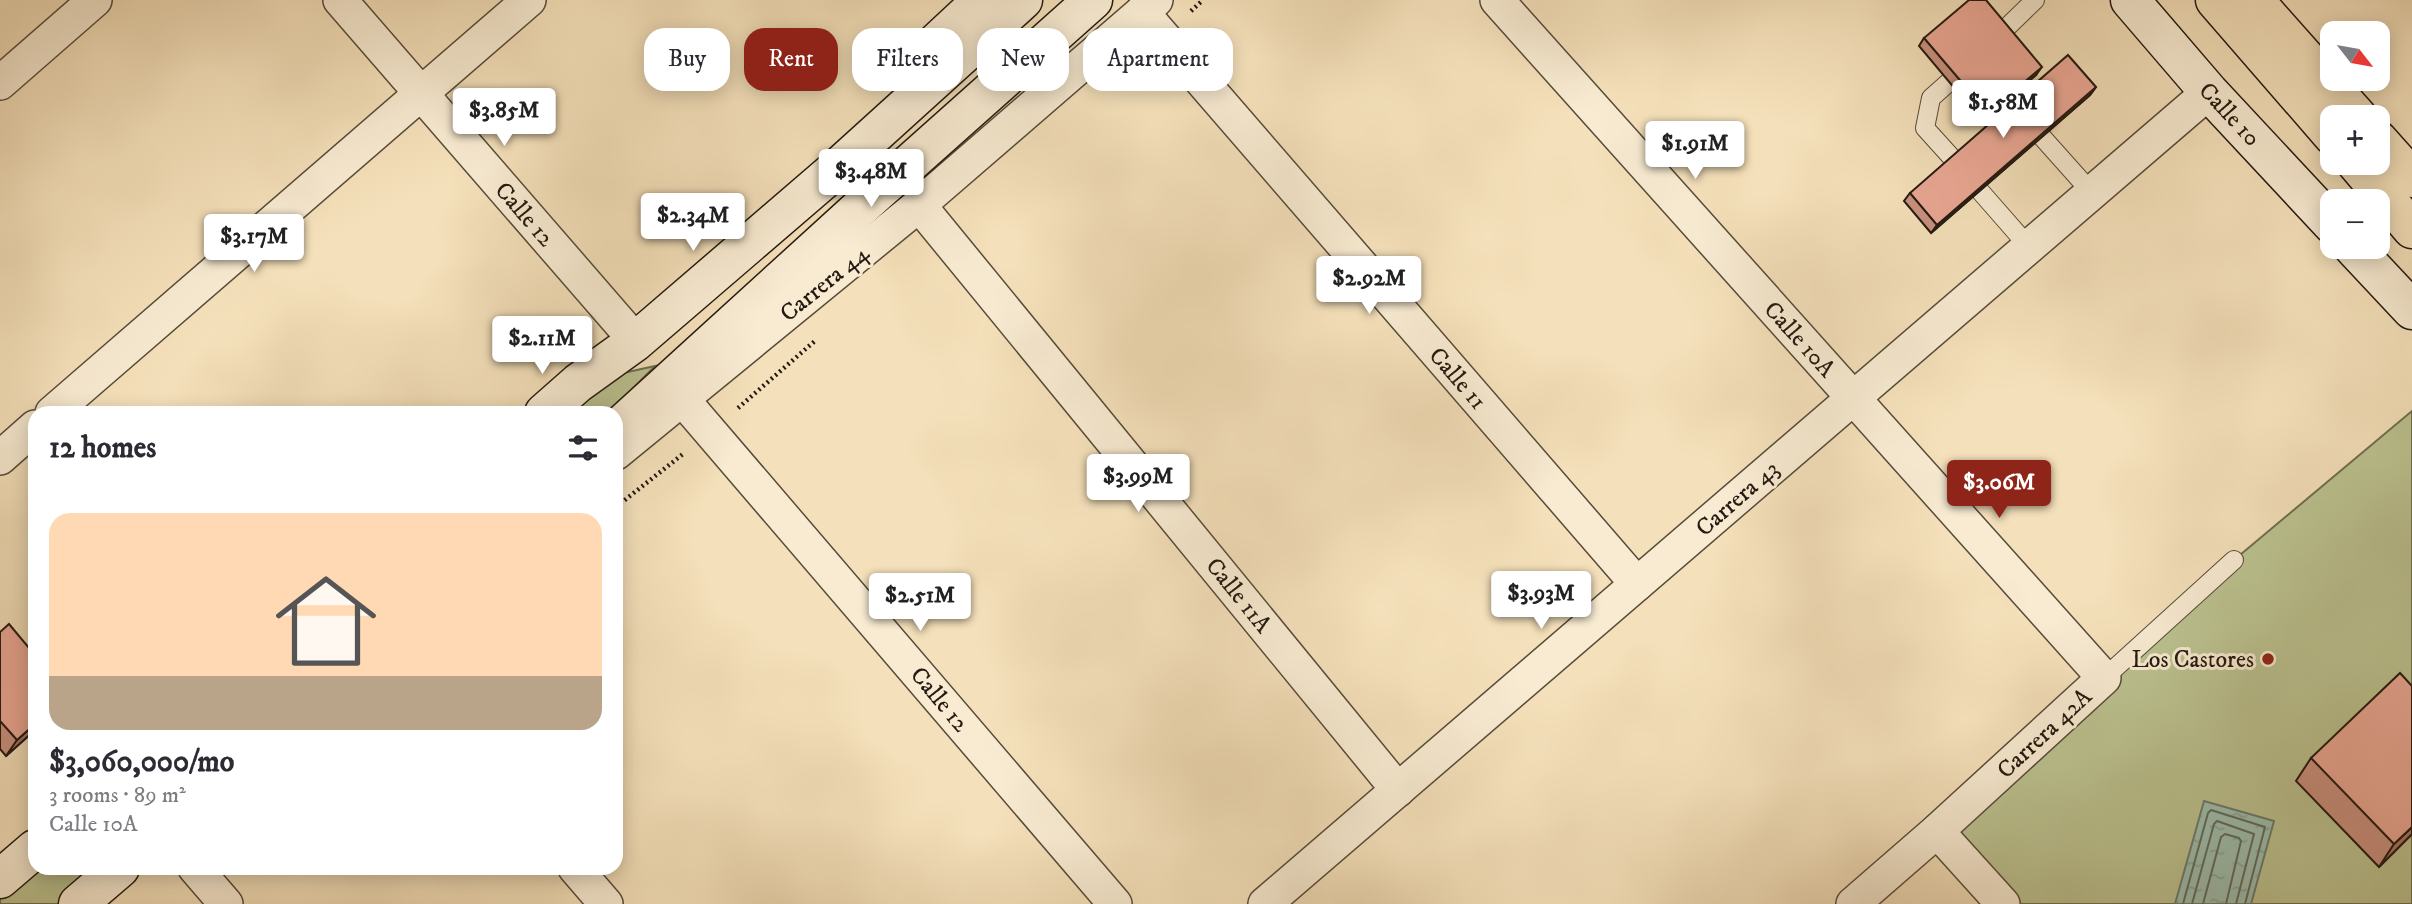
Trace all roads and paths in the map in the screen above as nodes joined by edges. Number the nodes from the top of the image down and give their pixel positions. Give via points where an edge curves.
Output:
1 (95, 0) edge
2 (340, 0) edge
3 (529, 0) edge
4 (982, 0) edge
5 (1023, 0) edge
6 (1093, 0) edge
7 (1497, 0) edge
8 (2035, 0) edge
9 (2130, 0) edge
10 (2215, 0) edge
11 (2254, 0) edge
12 (1149, 6) edge
13 (2001, 33) edge
14 (1948, 82) dead end
15 (0, 83) edge
16 (2209, 92) junction
17 (422, 94) junction
18 (2347, 105) edge
19 (2320, 121) edge
20 (2042, 137) edge
21 (2390, 153) edge
22 (1953, 159) edge
23 (2366, 175) edge
24 (2412, 178) edge
25 (1980, 191) edge
26 (2092, 193) junction
27 (919, 205) junction
28 (2320, 211) edge
29 (2412, 229) edge
30 (2029, 247) junction
31 (2364, 259) edge
32 (2412, 310) edge
33 (628, 332) junction
34 (578, 383) junction
35 (1853, 399) junction
36 (682, 400) junction
37 (60, 406) edge
38 (552, 406) edge
39 (623, 424) edge
40 (28, 433) edge
41 (623, 447) edge
42 (0, 458) edge
43 (2234, 560) dead end
44 (1637, 584) junction
45 (2104, 678) junction
46 (1398, 790) junction
47 (1937, 831) junction
48 (28, 855) edge
49 (112, 875) edge
50 (201, 875) edge
51 (581, 875) edge
52 (0, 879) edge
53 (78, 904) edge
54 (226, 904) edge
55 (606, 904) edge
56 (1115, 904) edge
57 (1265, 904) edge
58 (1853, 904) edge
59 (2003, 904) edge

1 - 15 street
2 - 17 street, Calle 12
3 - 17 street
4 - 33 main road
5 - 34 main road via 842,164 635,342
6 - 39 main road, Carrera 44
7 - 35 street, Calle 10A
8 - 13 lane
9 - 16 main road, Calle 10
10 - 19 main road
11 - 18 main road
12 - 27 street, Carrera 44
12 - 44 street, Calle 11
14 - 22 lane via 1931,98 1925,128
16 - 26 street, Carrera 43
16 - 28 main road, Calle 10
17 - 33 street, Calle 12
17 - 37 street
20 - 26 lane
21 - 24 main road
23 - 29 main road
25 - 30 lane
26 - 30 street, Carrera 43
27 - 36 street, Carrera 44
27 - 46 street, Calle 11A
30 - 35 street, Carrera 43
31 - 32 main road
33 - 34 main road
34 - 38 main road
35 - 44 street, Carrera 43
35 - 45 street, Calle 10A
36 - 41 street, Carrera 44
36 - 56 street, Calle 12
40 - 42 street
43 - 45 lane, Carrera 42A
44 - 46 street, Carrera 43
45 - 47 street, Carrera 42A
46 - 57 street, Carrera 43
47 - 58 street, Carrera 42A
47 - 59 street
48 - 52 main road
49 - 53 main road
50 - 54 street
51 - 55 street

